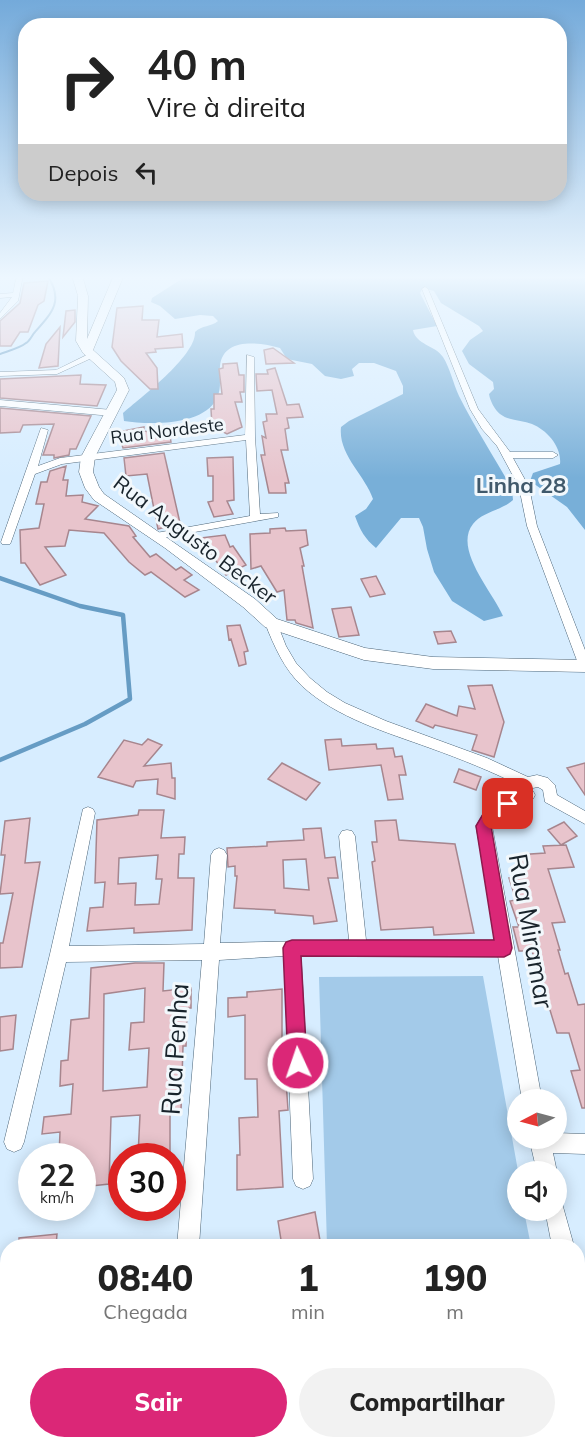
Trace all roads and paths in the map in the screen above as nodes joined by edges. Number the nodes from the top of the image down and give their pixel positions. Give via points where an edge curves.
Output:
1 (82, 343) edge
2 (93, 343) edge
3 (447, 343) edge
4 (89, 354) junction
5 (250, 357) dead end
6 (0, 374) edge
7 (0, 404) edge
8 (112, 413) junction
9 (44, 430) dead end
10 (250, 437) junction
11 (507, 455) junction
12 (553, 455) dead end
13 (88, 457) junction
14 (31, 472) junction
15 (274, 515) dead end
16 (255, 517) junction
17 (156, 536) junction
18 (6, 542) dead end
19 (271, 623) junction
20 (585, 666) edge
21 (528, 789) junction
22 (88, 813) dead end
23 (585, 818) edge
24 (347, 836) dead end
25 (219, 855) dead end
26 (292, 948) junction
27 (504, 948) junction
28 (358, 949) junction
29 (210, 952) junction
30 (59, 954) junction
31 (530, 1089) edge
32 (14, 1142) dead end
33 (567, 1143) edge
34 (585, 1144) edge
35 (303, 1179) dead end
36 (557, 1221) edge
37 (189, 1239) edge
38 (561, 1239) edge

1 - 4 main road
2 - 4 main road
3 - 11 street via 474,409
4 - 6 street via 57,372
4 - 8 main road via 120,381 123,390
5 - 10 street
7 - 8 street
8 - 13 main road
9 - 14 street
10 - 13 street, Rua Nordeste
10 - 16 street
11 - 12 street
11 - 20 street via 524,487 532,526
13 - 14 street, Rua Nordeste via 60,461
13 - 17 main road, Rua Augusto Becker via 86,472 99,497
14 - 18 street
15 - 16 street
16 - 17 street
17 - 19 main road, Rua Augusto Becker
19 - 20 main road via 364,654 434,663
19 - 21 street, Rua Augusto Becker via 279,647 316,692 350,713 499,769
21 - 23 street, Rua Augusto Becker via 539,801 549,798
21 - 27 street, Rua Miramar via 491,813 484,826
22 - 30 street
24 - 28 street
25 - 29 street, Rua Penha
26 - 28 street
26 - 29 street
26 - 35 street
27 - 28 street
27 - 31 street, Rua Miramar
29 - 30 street
29 - 37 street, Rua Penha
30 - 32 street
33 - 34 street
36 - 38 street

